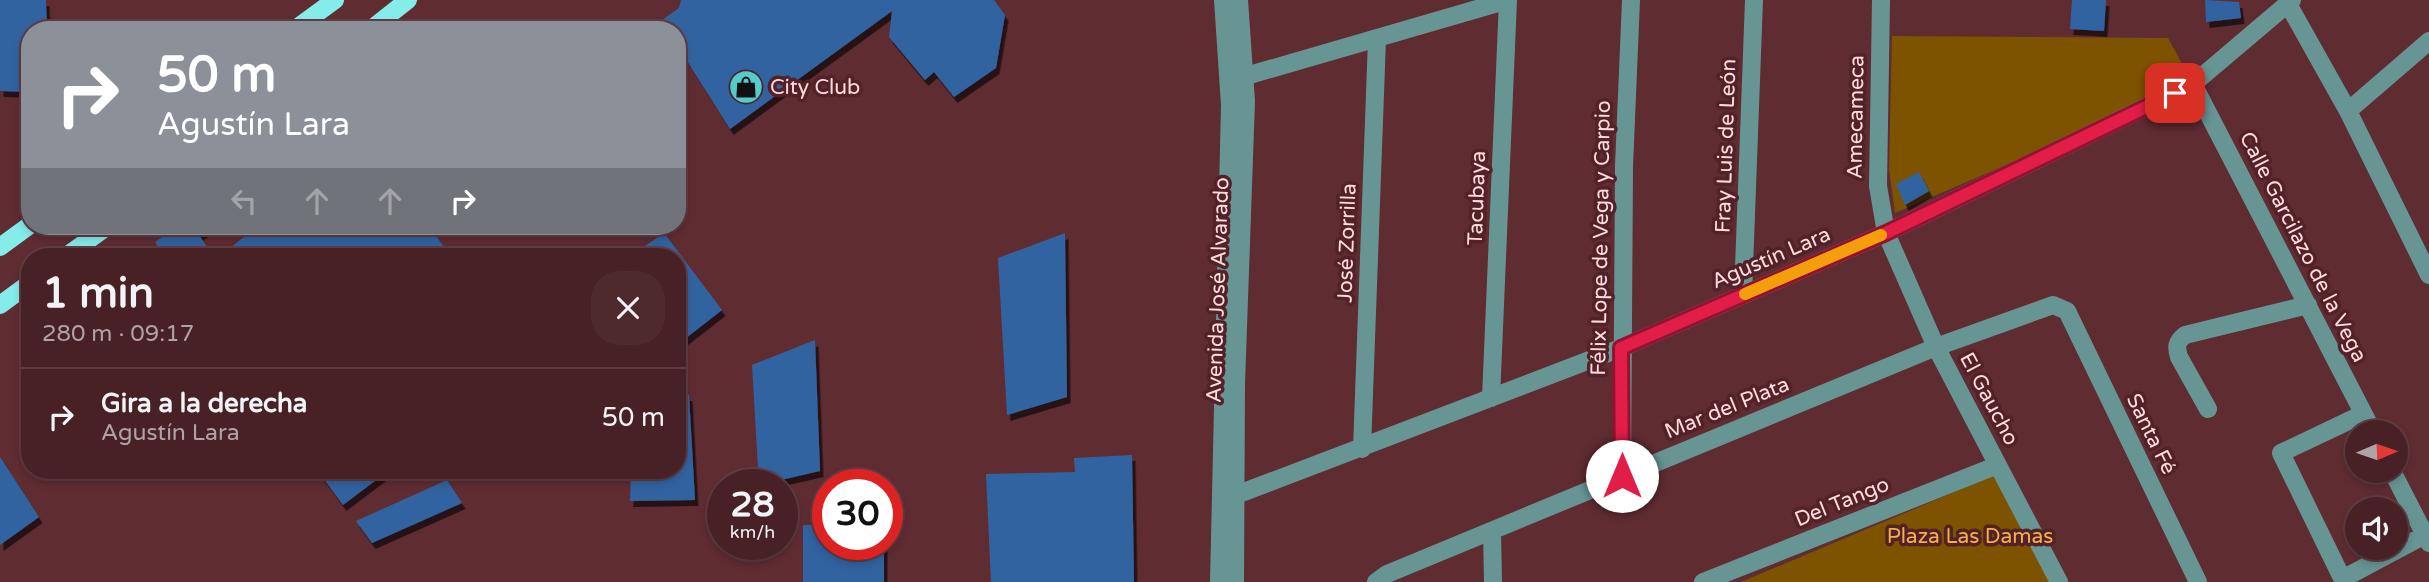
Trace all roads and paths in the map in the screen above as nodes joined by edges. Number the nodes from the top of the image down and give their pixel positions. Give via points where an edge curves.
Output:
1 (335, 0) edge
2 (408, 0) edge
3 (1223, 0) edge
4 (1240, 0) edge
5 (1508, 0) edge
6 (1631, 0) edge
7 (1754, 0) edge
8 (1881, 0) edge
9 (2290, 2) edge
10 (306, 21) edge
11 (381, 21) edge
12 (1377, 39) junction
13 (2429, 41) edge
14 (1246, 76) junction
15 (2193, 84) junction
16 (2348, 111) junction
17 (21, 232) edge
18 (1886, 233) junction
19 (96, 235) edge
20 (0, 247) edge
21 (77, 248) edge
22 (2429, 275) edge
23 (21, 290) edge
24 (1743, 295) junction
25 (0, 305) edge
26 (2308, 305) junction
27 (2062, 307) joint
28 (1936, 347) junction
29 (1621, 348) junction
30 (1491, 398) junction
31 (2208, 408) dead end
32 (2363, 414) junction
33 (2366, 420) edge
34 (1362, 449) junction
35 (1998, 465) junction
36 (1622, 476) junction
37 (2398, 483) edge
38 (1228, 496) junction
39 (1492, 531) junction
40 (2427, 539) edge
41 (1219, 582) edge
42 (1235, 582) edge
43 (1376, 582) edge
44 (1493, 582) edge
45 (1703, 582) edge
46 (2059, 582) edge
47 (2198, 582) edge

1 - 10 main road
2 - 11 main road
3 - 38 street, Avenida José Alvarado via 1230,105
4 - 14 street, Avenida José Alvarado
5 - 12 street
5 - 30 street, Tacubaya
6 - 29 street, Félix Lope de Vega y Carpio
7 - 24 street, Fray Luis de León
8 - 18 street, Amecameca via 1878,186
9 - 15 street, Agustín Lara
9 - 16 street
12 - 14 street
12 - 34 street, José Zorrilla
13 - 16 street
14 - 38 street, Avenida José Alvarado
15 - 18 street, Agustín Lara
15 - 26 street, Calle Garcilazo de la Vega
16 - 22 street
17 - 20 main road
18 - 24 street, Agustín Lara
18 - 28 street, El Gaucho
19 - 21 main road
23 - 25 main road
24 - 29 street, Agustín Lara
26 - 31 street via 2179,340 2179,356
26 - 32 street, Calle Garcilazo de la Vega
27 - 28 street, Mar del Plata via 2043,307
27 - 47 street, Santa Fé
28 - 35 street, El Gaucho
28 - 36 street, Mar del Plata
29 - 30 street, Agustín Lara
29 - 36 street, Félix Lope de Vega y Carpio
30 - 34 street, Agustín Lara
32 - 33 street, Calle Garcilazo de la Vega
32 - 40 street via 2280,453 2341,576 2346,578
34 - 38 street, Agustín Lara
35 - 45 street, Del Tango
35 - 46 street, El Gaucho
36 - 39 street, Mar del Plata
37 - 40 street
38 - 41 street, Avenida José Alvarado
38 - 42 street, Avenida José Alvarado
39 - 43 street, Mar del Plata
39 - 44 street

